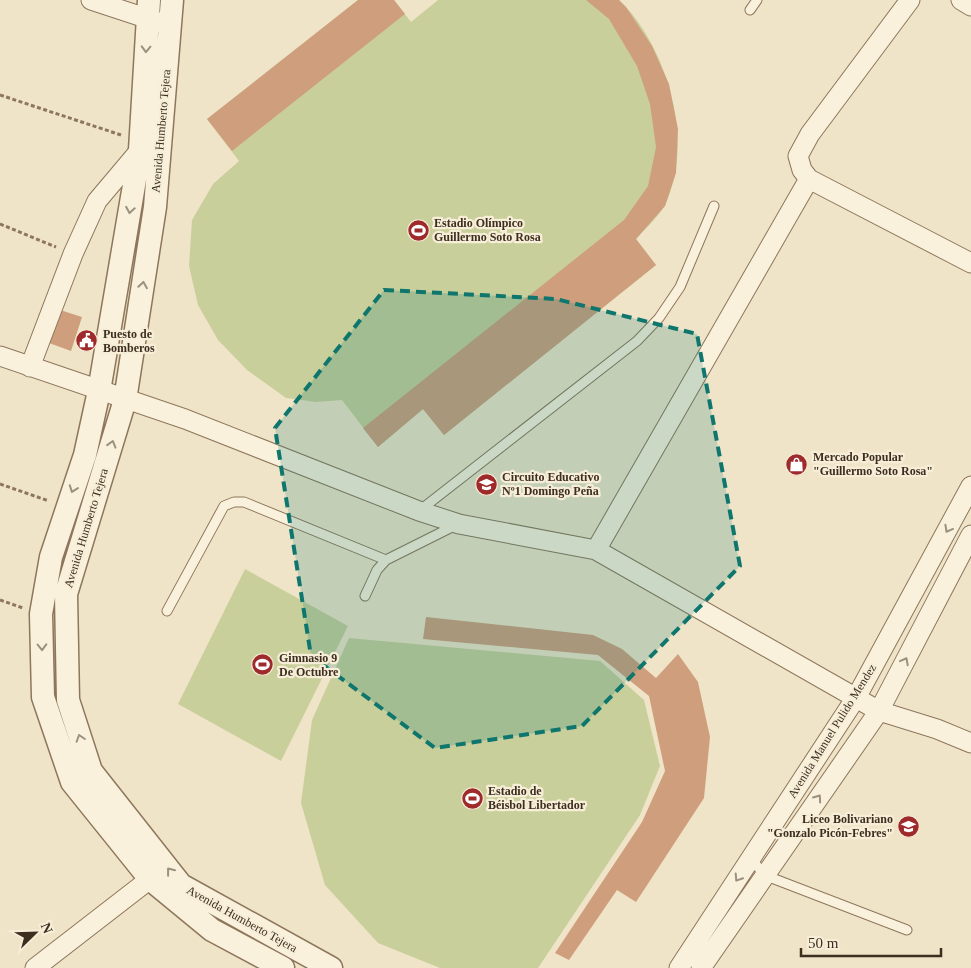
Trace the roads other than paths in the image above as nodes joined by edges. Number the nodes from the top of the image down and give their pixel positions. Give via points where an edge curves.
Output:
1 (91, 0) edge
2 (172, 0) edge
3 (757, 0) edge
4 (910, 0) edge
5 (961, 0) edge
6 (971, 6) edge
7 (148, 10) edge
8 (750, 10) dead end
9 (170, 26) junction
10 (141, 145) junction
11 (809, 179) junction
12 (714, 206) dead end
13 (971, 263) edge
14 (0, 356) edge
15 (30, 367) junction
16 (99, 392) junction
17 (126, 400) junction
18 (971, 486) edge
19 (419, 512) junction
20 (459, 524) junction
21 (971, 535) edge
22 (596, 550) junction
23 (386, 560) junction
24 (366, 596) dead end
25 (167, 611) dead end
26 (857, 696) junction
27 (879, 710) junction
28 (971, 743) edge
29 (751, 858) junction
30 (764, 875) junction
31 (150, 879) junction
32 (907, 930) dead end
33 (35, 968) edge
34 (284, 968) edge
35 (331, 968) edge
36 (679, 968) edge
37 (702, 968) edge

1 - 7 street
2 - 9 street, Avenida Humberto Tejera
3 - 8 lane
4 - 11 street via 810,134 798,156
5 - 6 street
7 - 9 street
7 -> 10 street, Avenida Humberto Tejera
17 -> 9 street, Avenida Humberto Tejera via 155,207
10 - 15 street via 97,202 73,254
10 -> 16 street, Avenida Humberto Tejera
11 - 13 street
11 - 22 street
12 - 19 lane via 680,287 659,318 637,341
14 - 15 street
15 - 16 street
16 - 17 street
16 -> 31 street, Avenida Humberto Tejera via 85,456 50,557 41,614 43,698 72,782
17 - 19 street via 185,419
35 -> 17 street, Avenida Humberto Tejera via 181,885 91,771 68,700 66,594
18 -> 26 street, Avenida Manuel Pulido Mendez
19 - 20 street
20 - 22 street
20 - 23 lane
27 -> 21 street
22 - 26 street
23 - 24 lane via 377,570
23 - 25 lane via 244,502 234,502 224,506
26 - 27 street
26 - 29 street, Avenida Manuel Pulido Mendez
27 - 28 street
30 -> 27 street
29 - 30 lane
29 -> 36 street, Avenida Manuel Pulido Mendez
30 - 32 lane
30 - 37 street
31 - 33 street
31 - 34 street, Avenida Humberto Tejera via 212,930

